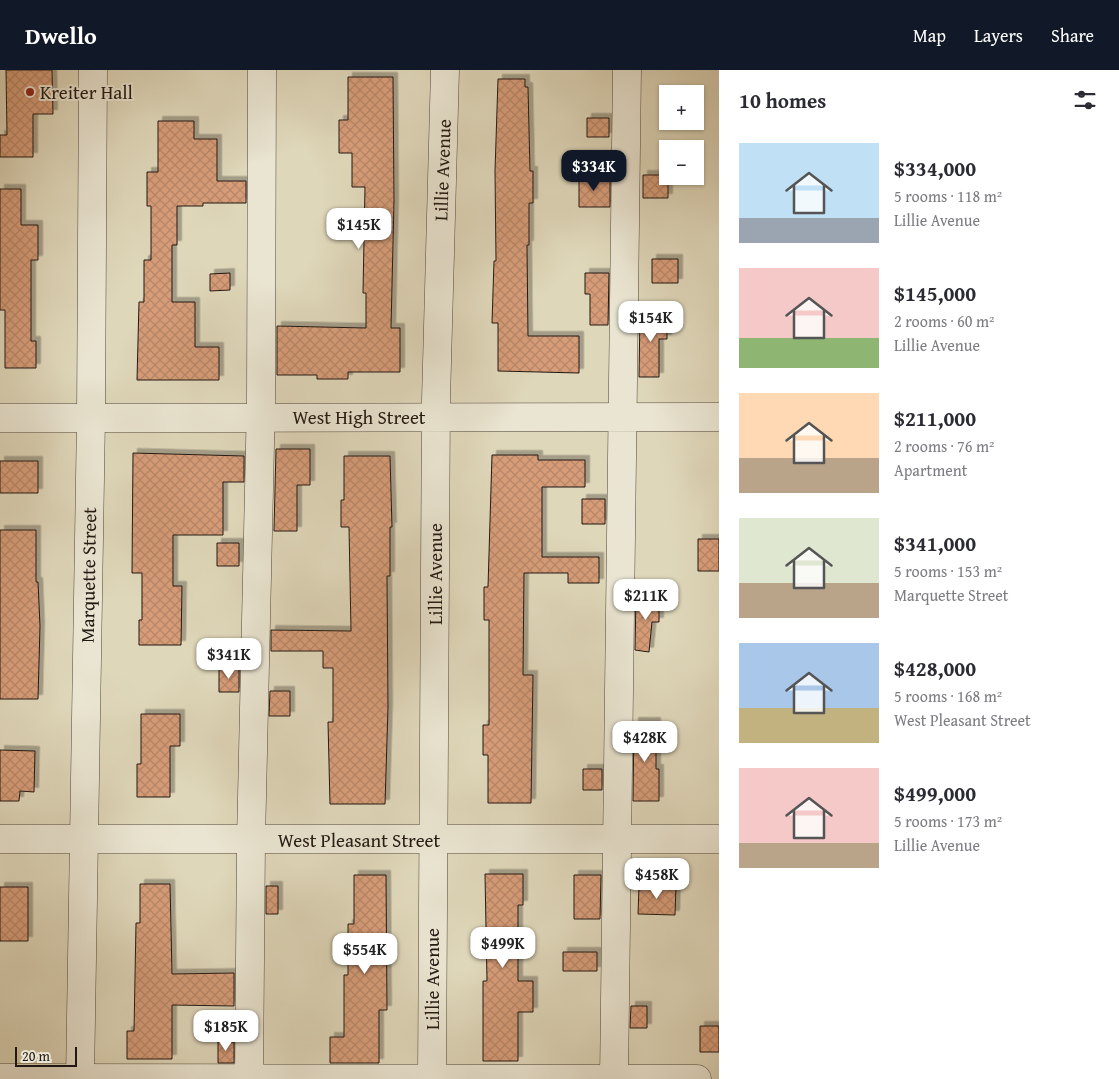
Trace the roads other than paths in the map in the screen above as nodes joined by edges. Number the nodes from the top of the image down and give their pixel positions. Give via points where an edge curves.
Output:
1 (93, 70) edge
2 (262, 70) edge
3 (445, 70) edge
4 (627, 70) edge
5 (436, 416) junction
6 (623, 416) junction
7 (260, 417) junction
8 (719, 417) edge
9 (0, 418) edge
10 (90, 418) junction
11 (0, 839) edge
12 (617, 839) junction
13 (719, 839) edge
14 (84, 840) junction
15 (433, 840) junction
16 (251, 841) junction
17 (0, 1078) edge
18 (80, 1078) edge
19 (130, 1078) edge
20 (250, 1079) edge
21 (432, 1079) edge
22 (614, 1079) edge
23 (697, 1079) edge

1 - 10 street, Marquette Street
2 - 7 street
3 - 5 street, Lillie Avenue
4 - 6 street
5 - 6 street, West High Street
5 - 7 street, West High Street
5 - 15 street, Lillie Avenue
6 - 8 street, West High Street
6 - 12 street
7 - 10 street, West High Street
7 - 16 street
9 - 10 street, West High Street
10 - 14 street, Marquette Street
11 - 14 street, West Pleasant Street
12 - 13 street, West Pleasant Street
12 - 15 street, West Pleasant Street
12 - 22 street
14 - 16 street, West Pleasant Street
14 - 18 street, Marquette Street
15 - 16 street, West Pleasant Street
15 - 21 street, Lillie Avenue
16 - 20 street
17 - 18 street
18 - 19 street
19 - 20 street
20 - 21 street
21 - 22 street
22 - 23 street

